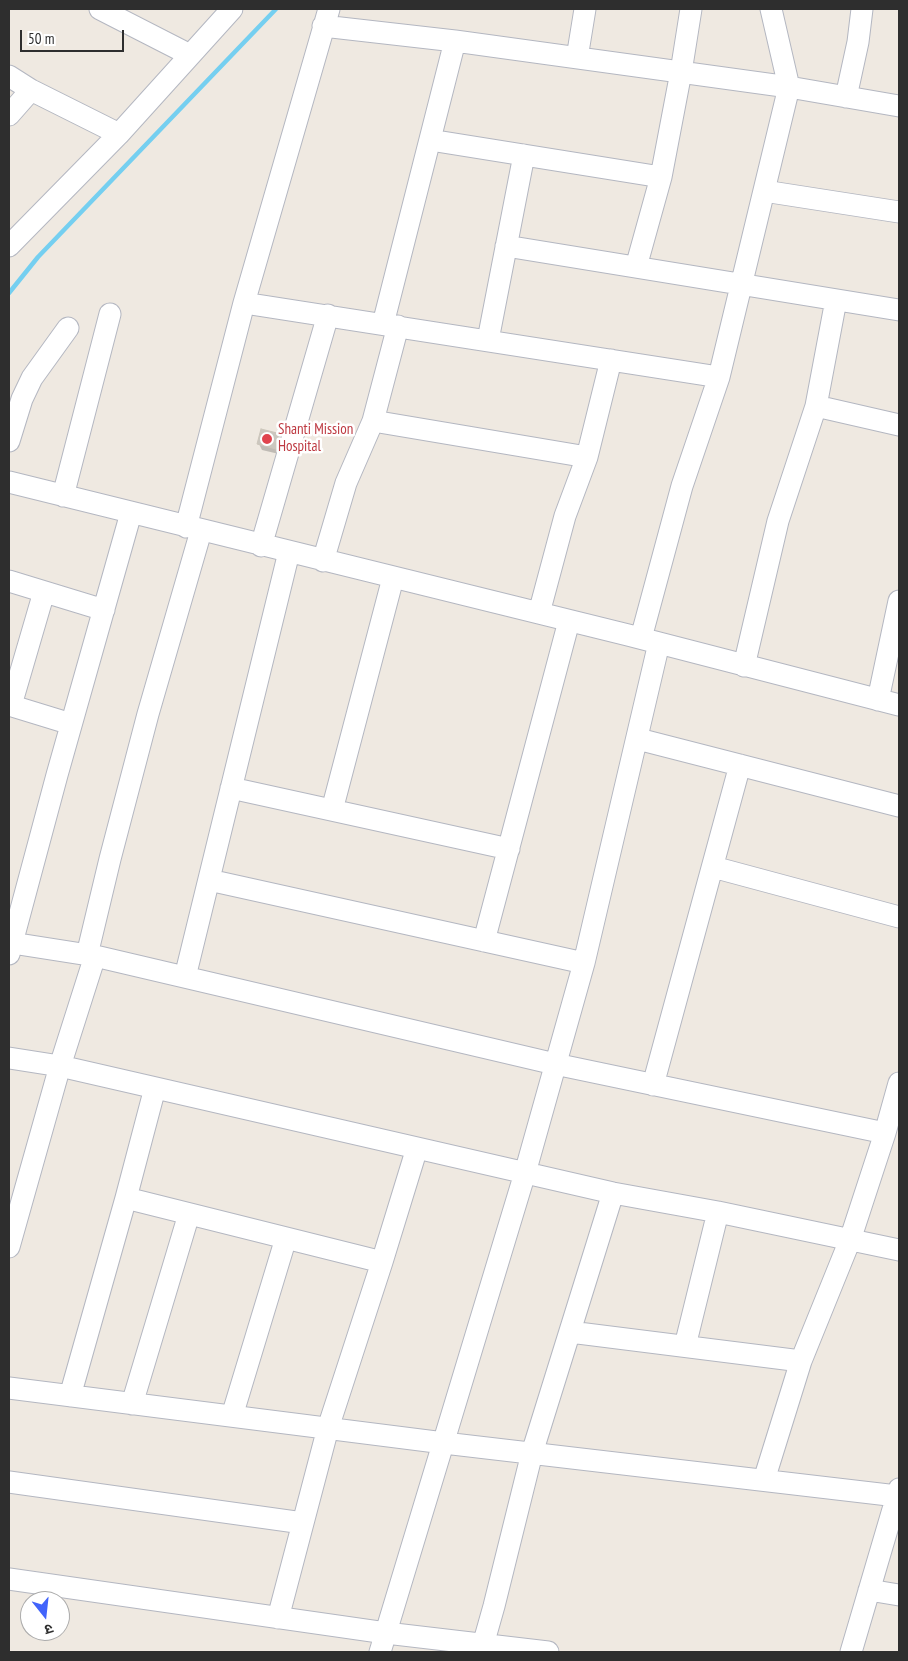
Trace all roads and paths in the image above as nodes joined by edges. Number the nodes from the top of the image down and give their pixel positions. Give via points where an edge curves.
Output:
1 (100, 9) edge
2 (213, 9) edge
3 (232, 9) edge
4 (585, 9) edge
5 (691, 9) edge
6 (771, 9) edge
7 (862, 9) edge
8 (326, 18) edge
9 (208, 35) junction
10 (455, 41) junction
11 (190, 55) junction
12 (577, 58) junction
13 (681, 72) junction
14 (9, 76) edge
15 (789, 87) junction
16 (31, 90) junction
17 (846, 97) junction
18 (899, 106) edge
19 (9, 115) edge
20 (119, 134) junction
21 (430, 140) junction
22 (524, 155) junction
23 (661, 177) junction
24 (764, 190) junction
25 (899, 212) edge
26 (9, 246) edge
27 (506, 246) junction
28 (636, 267) junction
29 (742, 284) junction
30 (836, 300) junction
31 (244, 303) junction
32 (899, 310) edge
33 (110, 314) dead end
34 (328, 315) junction
35 (390, 325) junction
36 (68, 328) dead end
37 (488, 340) junction
38 (611, 360) junction
39 (720, 377) junction
40 (816, 406) junction
41 (373, 421) junction
42 (899, 425) edge
43 (9, 441) edge
44 (587, 458) junction
45 (9, 482) edge
46 (63, 496) junction
47 (131, 513) junction
48 (193, 529) junction
49 (261, 546) junction
50 (288, 552) junction
51 (323, 561) junction
52 (393, 578) junction
53 (9, 581) edge
54 (44, 592) junction
55 (899, 601) edge
56 (104, 610) junction
57 (539, 613) junction
58 (570, 621) junction
59 (650, 641) junction
60 (744, 666) junction
61 (878, 700) junction
62 (10, 705) edge
63 (899, 706) edge
64 (72, 724) junction
65 (638, 739) junction
66 (740, 764) junction
67 (231, 788) junction
68 (899, 806) edge
69 (332, 810) junction
70 (509, 849) junction
71 (713, 867) junction
72 (209, 880) junction
73 (899, 917) edge
74 (484, 941) junction
75 (10, 949) edge
76 (91, 956) junction
77 (584, 963) junction
78 (185, 978) junction
79 (9, 1058) edge
80 (555, 1064) junction
81 (60, 1066) junction
82 (899, 1083) edge
83 (653, 1085) junction
84 (155, 1088) junction
85 (885, 1133) junction
86 (417, 1148) junction
87 (525, 1173) junction
88 (613, 1193) junction
89 (126, 1198) junction
90 (718, 1212) junction
91 (189, 1214) junction
92 (286, 1238) junction
93 (850, 1240) junction
94 (9, 1247) edge
95 (899, 1250) edge
96 (382, 1262) junction
97 (570, 1332) junction
98 (685, 1346) junction
99 (801, 1361) junction
100 (9, 1388) edge
101 (70, 1396) junction
102 (132, 1404) junction
103 (232, 1416) junction
104 (328, 1428) junction
105 (444, 1442) junction
106 (532, 1453) junction
107 (764, 1480) junction
108 (9, 1482) edge
109 (898, 1493) edge
110 (303, 1523) junction
111 (9, 1579) edge
112 (869, 1590) junction
113 (899, 1595) edge
114 (278, 1618) junction
115 (383, 1643) edge
116 (483, 1644) junction
117 (548, 1652) edge
118 (851, 1652) edge

1 - 11 street
2 - 9 street
3 - 9 street
4 - 12 street
5 - 13 street
6 - 15 street
7 - 17 street
8 - 10 street
8 - 31 street
9 - 11 street
10 - 12 street
10 - 21 street
11 - 20 street
12 - 13 street
13 - 15 street
13 - 23 street
14 - 16 street
15 - 17 street
15 - 24 street
16 - 19 street
16 - 20 street
17 - 18 street
20 - 26 street
21 - 22 street
21 - 35 street
22 - 23 street
22 - 27 street
23 - 28 street
24 - 25 street
24 - 29 street
27 - 28 street
27 - 37 street
28 - 29 street
29 - 30 street
29 - 39 street
30 - 32 street
30 - 40 street
31 - 34 street
31 - 48 street
33 - 46 street
34 - 35 street
34 - 49 street
35 - 37 street
35 - 41 street
36 - 43 street via 32,378
37 - 38 street
38 - 39 street
38 - 44 street
39 - 59 street via 682,486
40 - 42 street
40 - 60 street via 778,522
41 - 44 street
41 - 51 street via 346,483
44 - 57 street via 566,516
45 - 46 street
46 - 47 street
47 - 48 street
47 - 56 street
48 - 49 street
48 - 76 street via 110,859
49 - 50 street
50 - 51 street
50 - 67 street
51 - 52 street
52 - 57 street
52 - 69 street
53 - 54 street
54 - 56 street
54 - 62 street
55 - 61 street
56 - 64 street
57 - 58 street
58 - 59 street
58 - 70 street
59 - 60 street
59 - 65 street via 650,678
60 - 61 street
61 - 63 street
62 - 64 street
64 - 75 street
65 - 66 street
65 - 77 street
66 - 68 street
66 - 71 street
67 - 69 street
67 - 72 street
69 - 70 street
70 - 74 street
71 - 73 street
71 - 83 street
72 - 74 street
72 - 78 street
74 - 77 street
75 - 76 street
76 - 78 street
76 - 81 street
77 - 80 street
78 - 80 street
79 - 81 street
80 - 83 street
80 - 87 street
81 - 84 street
81 - 94 street
82 - 85 street
83 - 85 street
84 - 86 street
84 - 89 street
85 - 93 street
86 - 87 street
86 - 96 street
87 - 88 street
87 - 105 street
88 - 90 street
88 - 97 street
89 - 91 street
89 - 101 street
90 - 93 street
90 - 98 street
91 - 92 street
91 - 102 street
92 - 96 street
92 - 103 street
93 - 95 street
93 - 99 street
96 - 104 street
97 - 98 street
97 - 106 street
98 - 99 street
99 - 107 street
100 - 101 street
101 - 102 street
102 - 103 street
103 - 104 street
104 - 105 street
104 - 110 street
105 - 106 street
105 - 115 street
106 - 107 street
106 - 116 street
107 - 109 street
108 - 110 street
109 - 112 street
110 - 114 street
111 - 114 street
112 - 113 street
112 - 118 street
114 - 115 street
115 - 116 street
116 - 117 street

